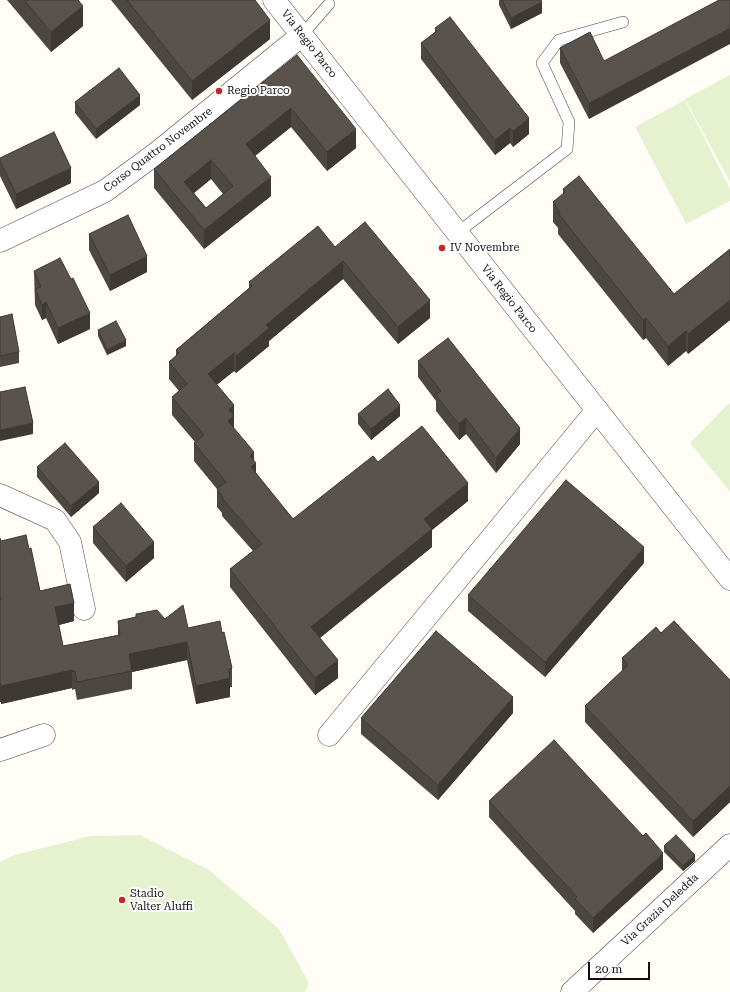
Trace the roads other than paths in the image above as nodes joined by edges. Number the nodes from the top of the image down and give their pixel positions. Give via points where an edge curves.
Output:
1 (274, 0) edge
2 (329, 4) dead end
3 (623, 22) dead end
4 (302, 35) junction
5 (457, 233) junction
6 (0, 241) edge
7 (597, 410) junction
8 (0, 495) edge
9 (730, 579) edge
10 (84, 609) dead end
11 (44, 734) dead end
12 (329, 735) dead end
13 (0, 750) edge
14 (730, 845) edge
15 (572, 992) edge

1 - 4 street, Via Regio Parco
2 - 4 lane
3 - 5 lane via 559,40 542,63 569,122 567,150
4 - 5 street, Via Regio Parco
4 - 6 street, Corso Quattro Novembre via 158,152 105,191
5 - 7 street, Via Regio Parco
7 - 9 street, Via Regio Parco
7 - 12 street
8 - 10 street via 55,520 70,542
11 - 13 street
14 - 15 street, Via Grazia Deledda

